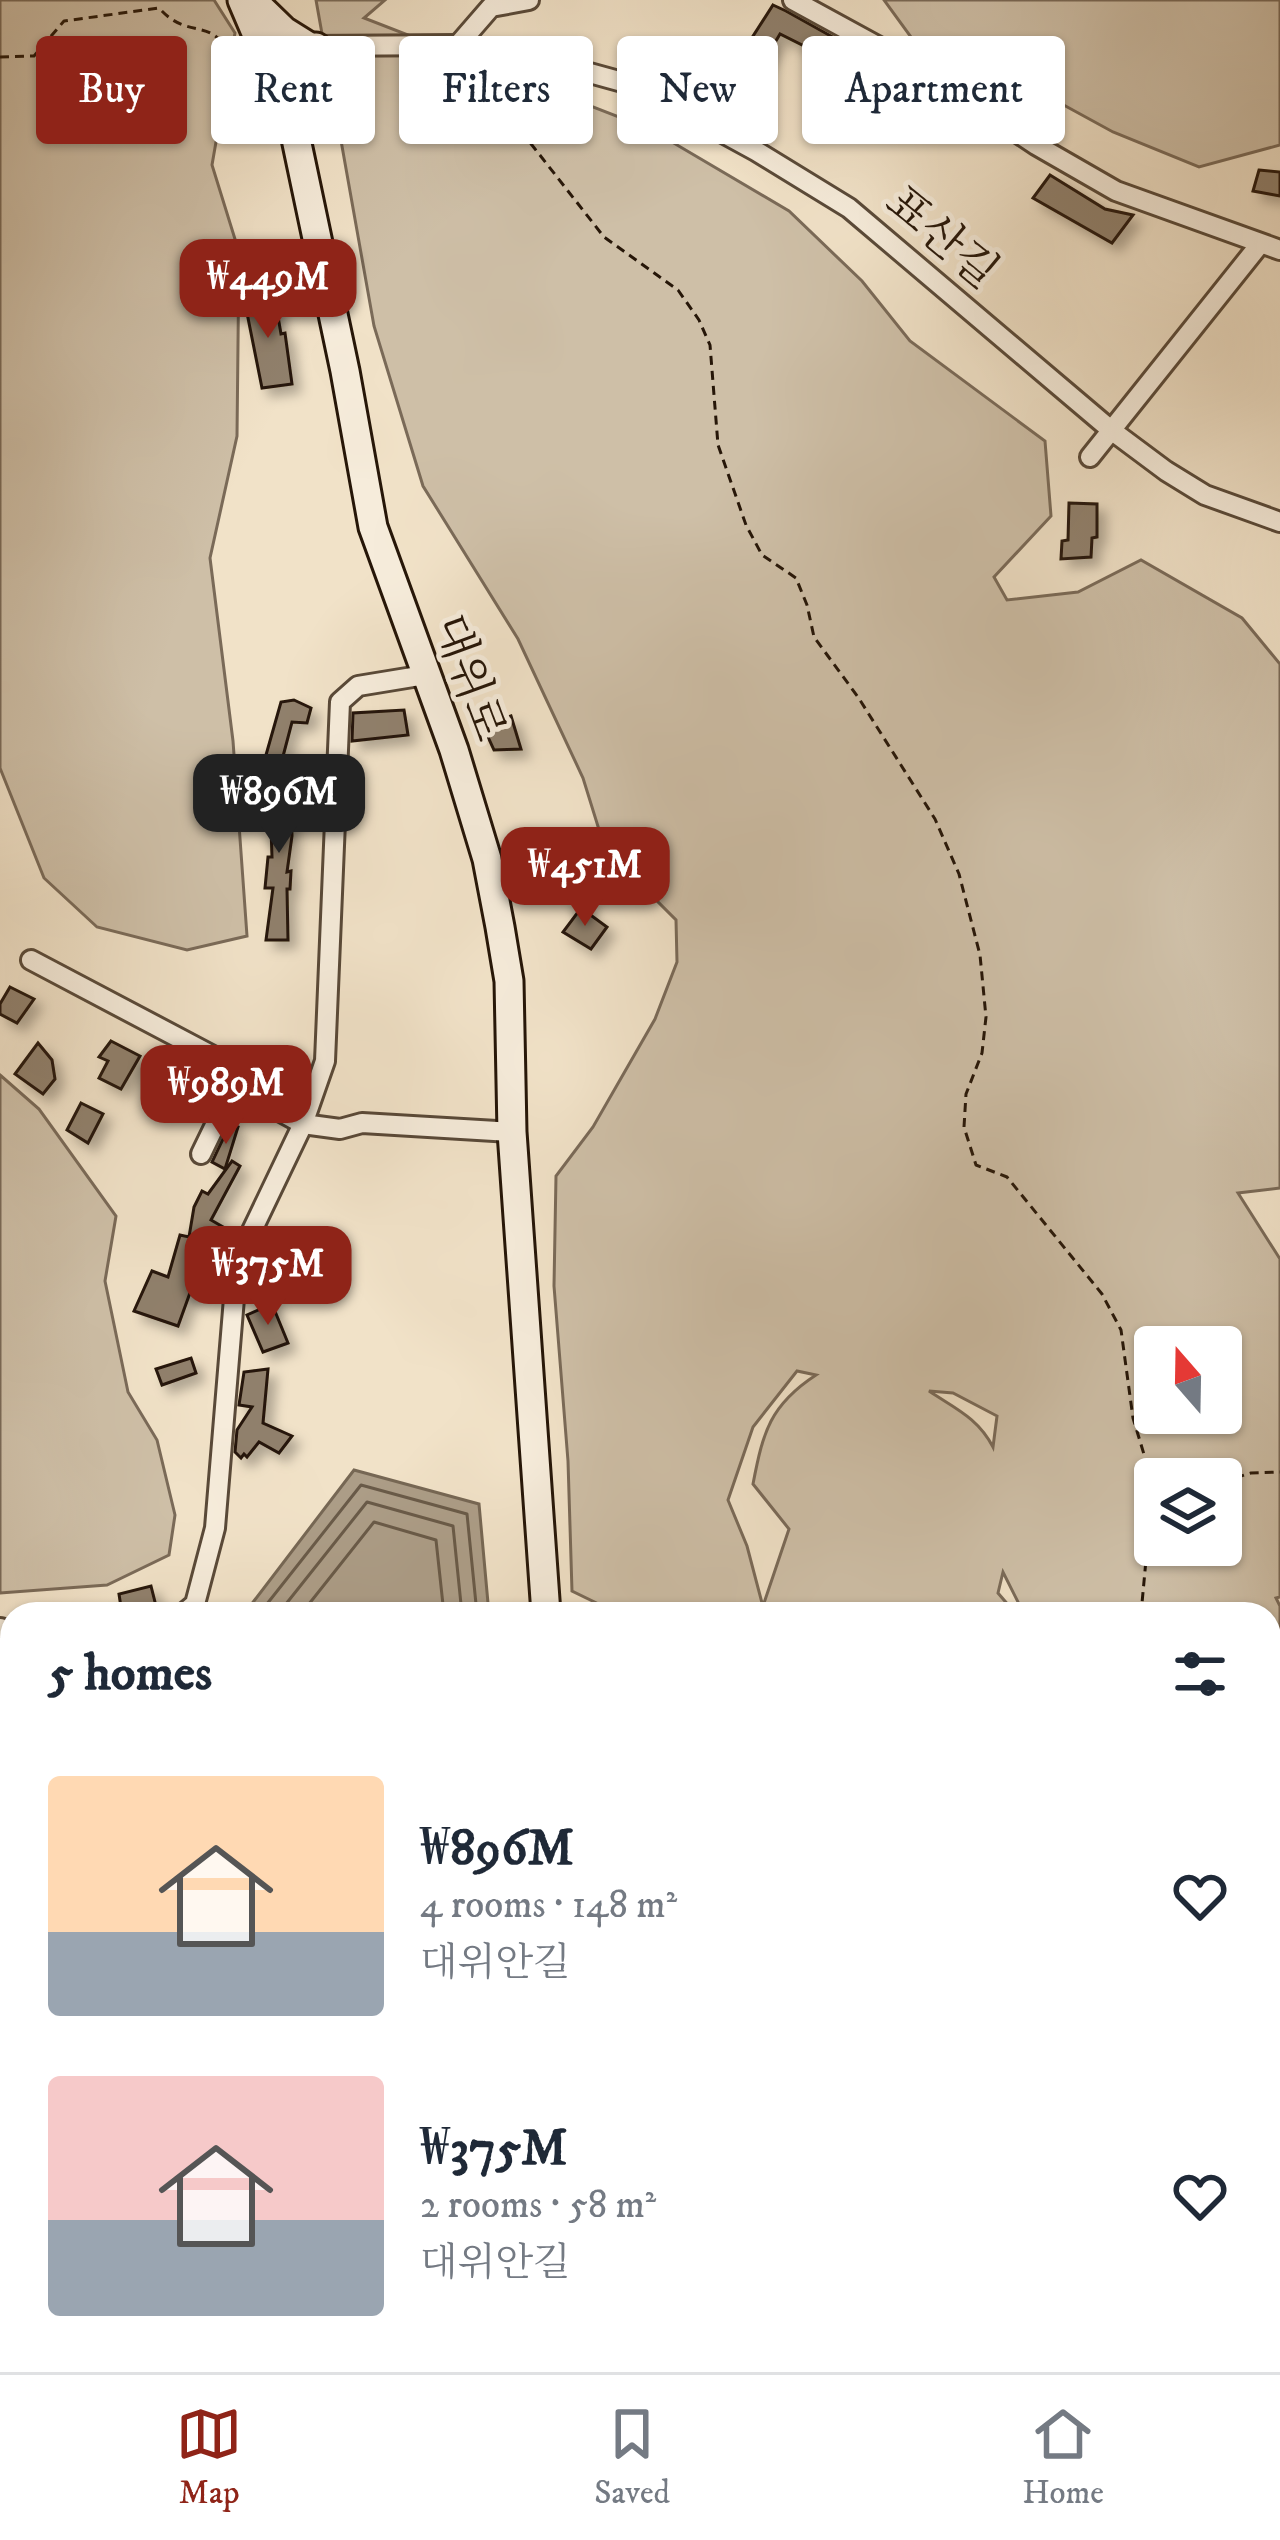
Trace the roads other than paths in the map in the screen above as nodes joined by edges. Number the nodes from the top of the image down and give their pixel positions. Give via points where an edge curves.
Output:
1 (242, 0) edge
2 (252, 0) edge
3 (529, 0) edge
4 (793, 0) edge
5 (258, 36) edge
6 (293, 36) edge
7 (472, 36) edge
8 (593, 74) edge
9 (297, 144) edge
10 (1260, 244) junction
11 (1280, 250) edge
12 (1111, 430) junction
13 (1090, 458) dead end
14 (1280, 522) edge
15 (425, 675) junction
16 (31, 960) dead end
17 (234, 1086) junction
18 (303, 1124) junction
19 (512, 1132) junction
20 (201, 1154) dead end
21 (196, 1602) edge
22 (545, 1602) edge

1 - 5 main road, 대위로
2 - 6 main road
3 - 7 street via 491,7
4 - 10 street via 1116,191
8 - 12 street, 표산길 via 637,86 849,208
9 - 15 main road, 대위로 via 373,527
10 - 11 street
10 - 12 street
12 - 13 street
12 - 14 street, 표산길 via 1204,495
15 - 18 street via 358,686 340,702 325,1061
15 - 19 main road, 대위로 via 487,859 500,927
16 - 17 street via 213,1056
17 - 18 street
17 - 20 street
18 - 19 street
18 - 21 street via 237,1262 215,1528
19 - 22 main road, 대위로

